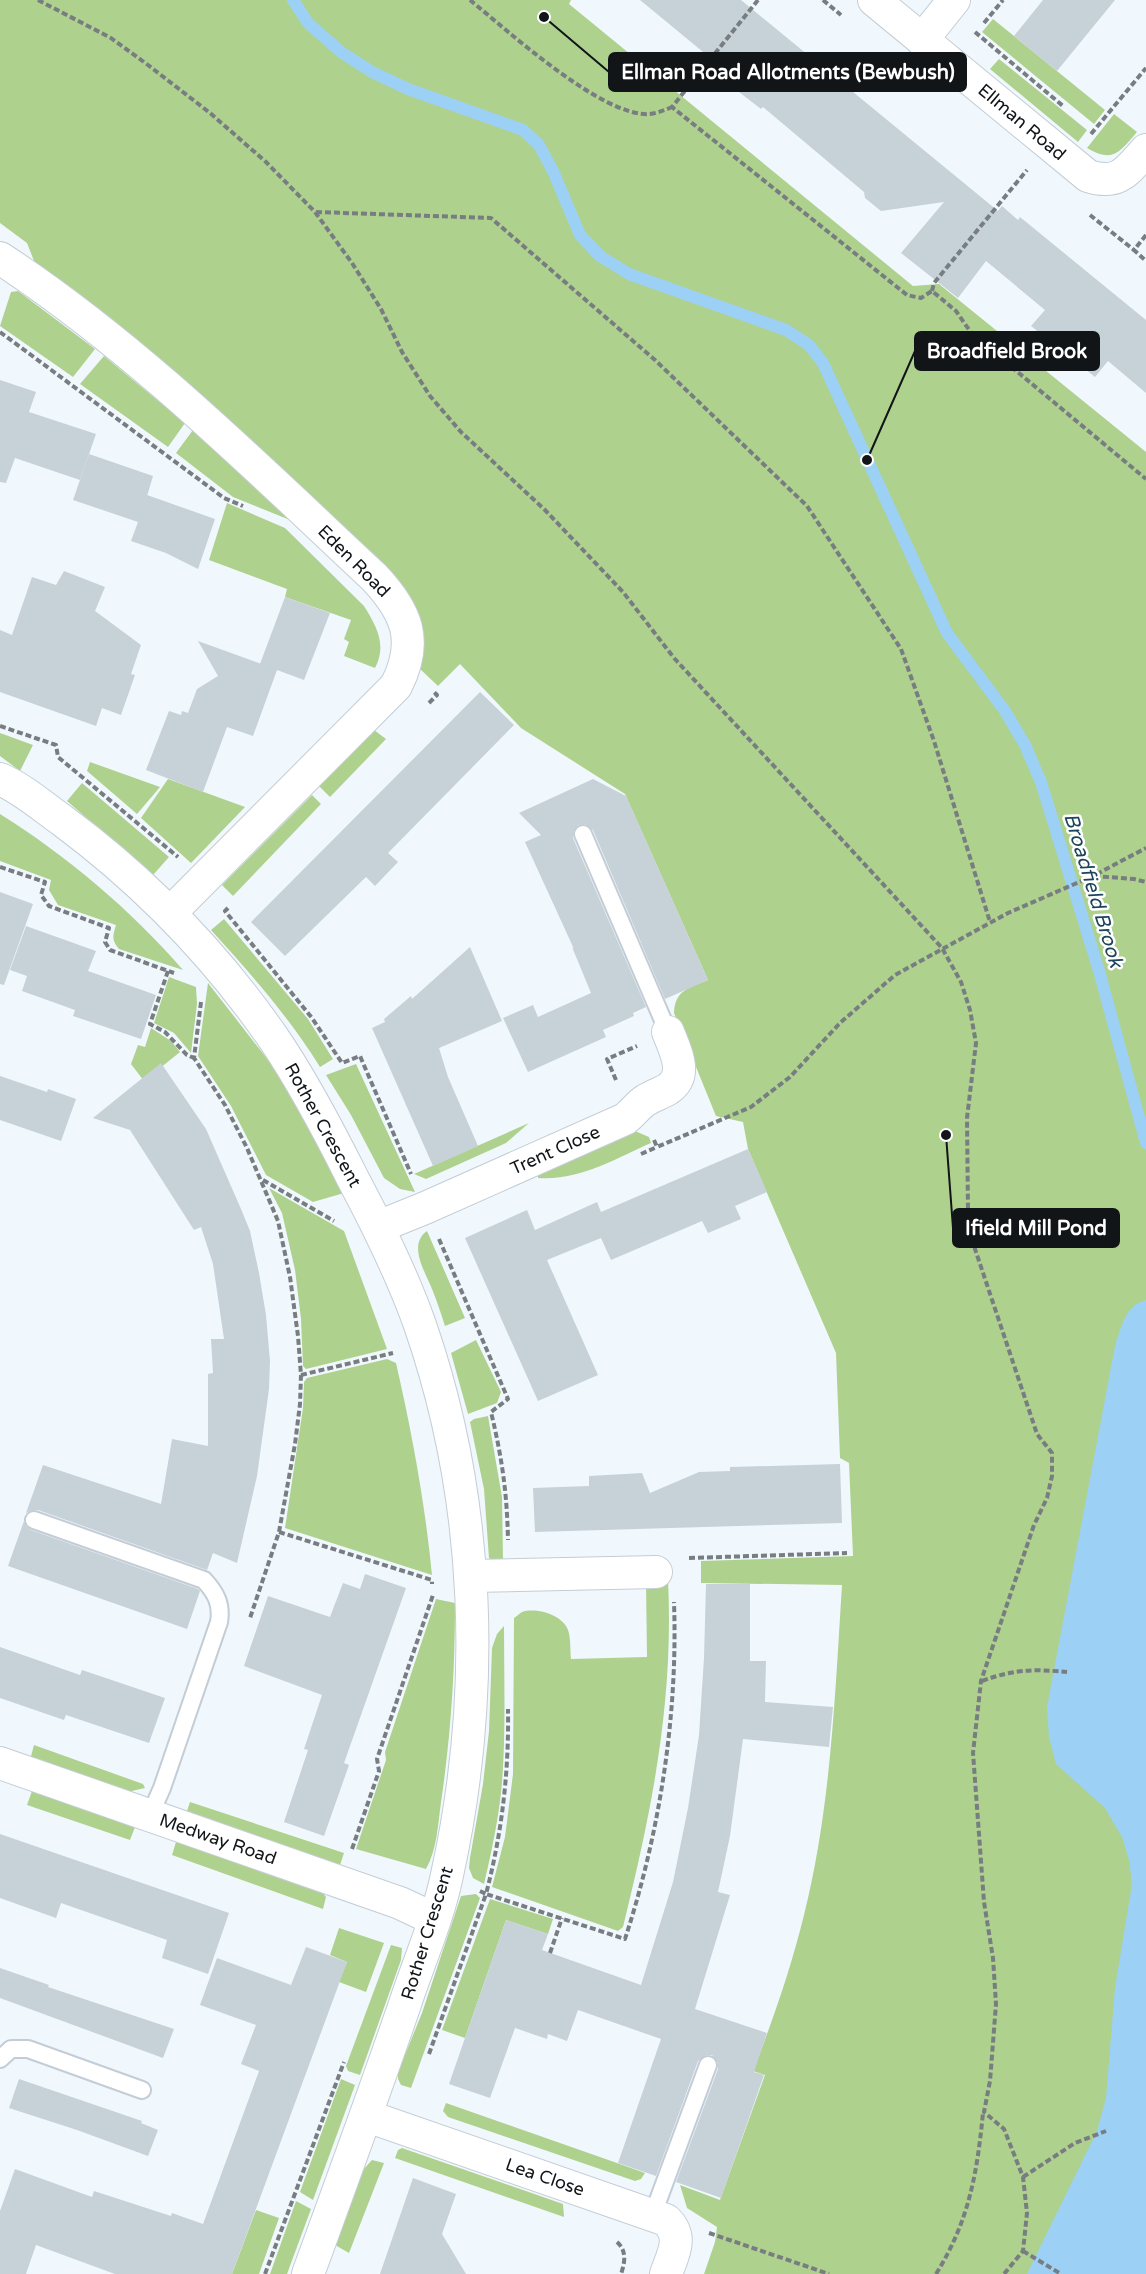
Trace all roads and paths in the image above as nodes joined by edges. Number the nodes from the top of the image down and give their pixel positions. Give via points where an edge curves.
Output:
1 (38, 0) edge
2 (470, 0) edge
3 (758, 0) edge
4 (874, 0) edge
5 (1003, 0) edge
6 (951, 4) edge
7 (976, 33) junction
8 (922, 40) junction
9 (1146, 68) edge
10 (672, 107) junction
11 (1067, 108) dead end
12 (1085, 124) dead end
13 (1094, 131) junction
14 (1146, 150) edge
15 (1069, 162) junction
16 (1029, 167) dead end
17 (315, 212) junction
18 (1146, 235) edge
19 (0, 258) edge
20 (1146, 261) edge
21 (932, 291) junction
22 (0, 332) edge
23 (1146, 479) edge
24 (245, 507) dead end
25 (406, 667) junction
26 (429, 704) dead end
27 (0, 726) edge
28 (0, 779) edge
29 (583, 834) dead end
30 (1146, 848) edge
31 (0, 867) edge
32 (1093, 876) junction
33 (204, 879) junction
34 (1146, 882) edge
35 (170, 913) junction
36 (990, 922) junction
37 (942, 948) junction
38 (168, 971) junction
39 (209, 973) junction
40 (668, 1032) joint
41 (194, 1058) junction
42 (637, 1107) junction
43 (262, 1180) junction
44 (426, 1208) junction
45 (341, 1225) dead end
46 (378, 1227) junction
47 (392, 1342) dead end
48 (301, 1375) junction
49 (34, 1520) dead end
50 (279, 1532) junction
51 (847, 1553) dead end
52 (665, 1571) junction
53 (509, 1575) junction
54 (472, 1576) junction
55 (219, 1622) junction
56 (1067, 1672) dead end
57 (981, 1681) junction
58 (508, 1698) dead end
59 (0, 1763) edge
60 (150, 1815) junction
61 (362, 1854) dead end
62 (446, 1879) junction
63 (486, 1894) junction
64 (562, 1918) junction
65 (434, 1919) junction
66 (550, 1953) dead end
67 (348, 2051) dead end
68 (428, 2055) dead end
69 (0, 2059) edge
70 (708, 2065) dead end
71 (142, 2090) dead end
72 (984, 2112) junction
73 (367, 2116) junction
74 (1106, 2131) dead end
75 (1023, 2176) junction
76 (664, 2221) junction
77 (1023, 2251) junction
78 (265, 2274) edge
79 (308, 2274) edge
80 (666, 2274) edge
81 (829, 2274) edge
82 (936, 2274) edge
83 (1004, 2274) edge
84 (1061, 2274) edge

1 - 17 path via 111,38 157,72 266,162
2 - 10 path via 534,53 600,99 648,114
3 - 10 path
4 - 8 street, Ellman Road
5 - 7 path
6 - 7 path
6 - 8 street
7 - 11 path
8 - 15 street, Ellman Road
9 - 13 path
10 - 21 path via 907,295 921,298
12 - 13 path
13 - 15 path
14 - 15 street, Ellman Road via 1125,174 1114,179 1101,181
16 - 21 path via 934,283
17 - 36 path via 491,218 655,360 807,506 902,649
17 - 37 path via 381,309 402,352 460,432 545,510 623,592 674,658
18 - 20 path via 1134,250
19 - 25 street, Eden Road via 59,299 155,377 374,577 402,615 409,650
21 - 23 path via 956,311 972,334
22 - 24 path via 224,498
25 - 26 path via 437,695
25 - 33 street via 384,700
27 - 33 path via 56,745 58,757
28 - 35 street, Rother Crescent via 99,848
29 - 40 lane
30 - 32 path
31 - 38 path via 45,882 41,895 49,906 110,928 105,942 110,950
32 - 34 path
32 - 36 path
33 - 35 street
33 - 44 path via 231,905 225,911 312,1018 342,1063 360,1056
35 - 39 street, Rother Crescent
36 - 37 path
37 - 42 path via 895,975 840,1023 790,1077 751,1107 657,1147
37 - 57 path via 961,982 976,1044 967,1118 968,1211 975,1249 1037,1434 1052,1453 1047,1498 1034,1525
38 - 39 path
38 - 41 path via 150,1024
39 - 41 path
39 - 46 street, Rother Crescent via 254,1011 292,1066
40 - 42 street, Trent Close via 679,1063 676,1081
41 - 43 path via 225,1105
42 - 44 street, Trent Close via 625,1119
43 - 45 path
43 - 48 path via 278,1221 290,1277
44 - 46 street, Trent Close
44 - 53 path via 508,1399 491,1412 507,1496
46 - 54 street, Rother Crescent via 419,1323 434,1371 459,1482
47 - 48 path via 396,1353
48 - 50 path via 299,1414
49 - 55 lane via 204,1580 216,1594
50 - 55 path via 245,1631
50 - 61 path via 432,1580 433,1598 377,1759 379,1771 351,1851
51 - 52 path via 674,1558
52 - 53 street
52 - 64 path via 674,1656 668,1732 658,1803 635,1908 625,1939
53 - 54 street
54 - 62 street, Rother Crescent via 474,1656 469,1737
55 - 60 lane
56 - 57 path via 1035,1669 1007,1672
57 - 72 path via 973,1753 996,2004
58 - 63 path via 507,1786
59 - 60 street, Medway Road
60 - 65 street, Medway Road via 400,1903
62 - 63 path
62 - 65 street, Rother Crescent
63 - 64 path
63 - 68 path
64 - 66 path
65 - 73 street, Rother Crescent
67 - 78 path
69 - 71 lane via 11,2049 28,2049
70 - 76 lane
72 - 75 path via 1004,2129
72 - 82 path via 963,2224
73 - 76 street, Lea Close
73 - 79 street, Rother Crescent
74 - 75 path via 1075,2143
75 - 77 path via 1027,2213
76 - 80 street via 677,2239
76 - 81 path
77 - 83 path
77 - 84 path

